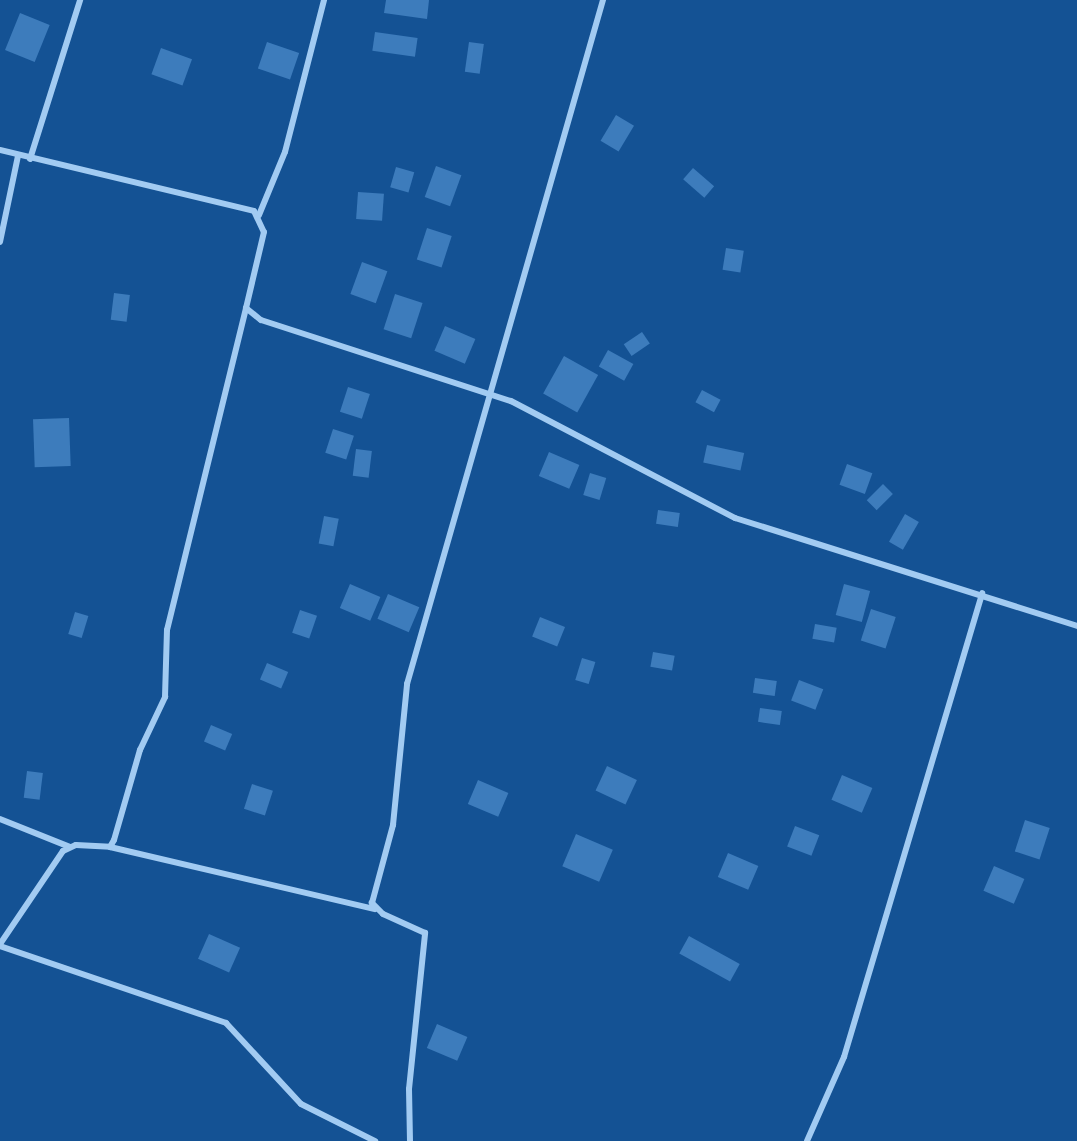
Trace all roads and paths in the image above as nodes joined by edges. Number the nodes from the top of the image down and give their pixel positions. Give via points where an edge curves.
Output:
1 (80, 0) edge
2 (324, 0) edge
3 (603, 0) edge
4 (0, 150) edge
5 (18, 156) junction
6 (30, 159) junction
7 (259, 215) junction
8 (0, 242) edge
9 (246, 308) junction
10 (489, 393) junction
11 (982, 593) junction
12 (1077, 626) edge
13 (0, 819) edge
14 (70, 847) junction
15 (110, 847) junction
16 (375, 909) junction
17 (0, 945) edge
18 (375, 1141) edge
19 (410, 1141) edge
20 (807, 1141) edge

1 - 6 street
2 - 7 street via 285,152
3 - 10 street
4 - 5 street
5 - 6 street
5 - 8 street
6 - 7 street
7 - 9 street via 264,232
9 - 10 street via 261,320
9 - 15 street via 167,630 165,697 140,750
10 - 11 street via 735,518
10 - 16 street via 407,684 393,825
11 - 12 street
11 - 20 street via 844,1056
13 - 14 street
14 - 15 street
14 - 17 street via 40,880
15 - 16 street
16 - 19 street via 425,933 410,1089
17 - 18 street via 226,1023 301,1104

